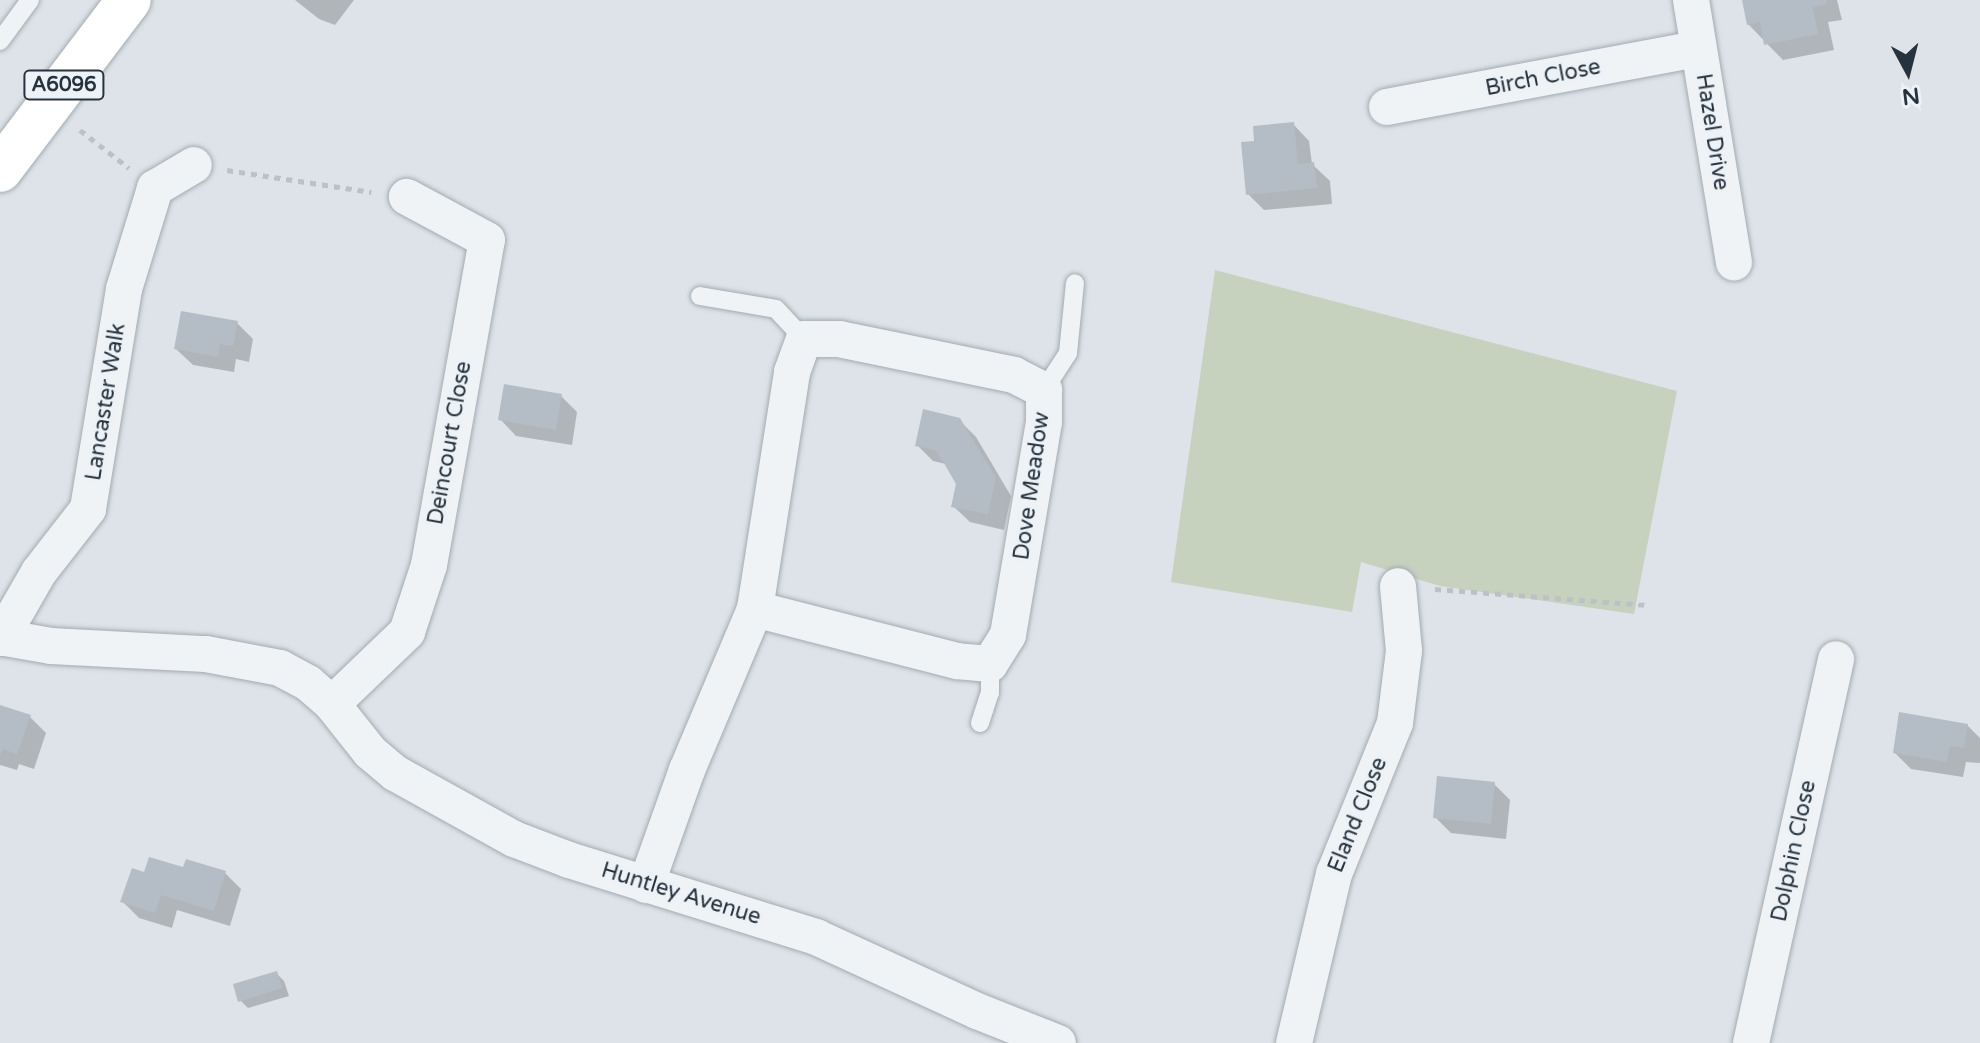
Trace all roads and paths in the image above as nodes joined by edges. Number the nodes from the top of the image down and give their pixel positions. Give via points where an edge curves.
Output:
1 (30, 0) edge
2 (129, 0) edge
3 (1691, 0) edge
4 (0, 41) edge
5 (1698, 49) junction
6 (49, 106) junction
7 (1387, 107) dead end
8 (194, 165) joint
9 (0, 170) edge
10 (155, 188) junction
11 (407, 197) joint
12 (1734, 263) dead end
13 (1075, 283) dead end
14 (700, 296) dead end
15 (804, 339) junction
16 (1044, 390) junction
17 (1398, 586) joint
18 (1649, 605) dead end
19 (755, 609) junction
20 (0, 638) edge
21 (1836, 659) dead end
22 (990, 664) junction
23 (332, 704) junction
24 (980, 723) dead end
25 (646, 885) junction
26 (1058, 1043) edge
27 (1294, 1043) edge
28 (1751, 1043) edge

1 - 4 lane
2 - 6 main road, A6096
3 - 5 street, Hazel Drive
5 - 7 street, Birch Close
5 - 12 street, Hazel Drive
6 - 9 main road, A6096
6 - 10 path
8 - 10 street
8 - 11 path
10 - 20 street, Lancaster Walk via 124,289 88,509 39,572
11 - 23 street, Deincourt Close via 487,240 429,565 407,632
13 - 16 lane via 1068,353
14 - 15 lane via 776,309
15 - 16 street, Dove Meadow via 839,339 1014,375
15 - 19 street via 792,372
16 - 22 street, Dove Meadow via 1044,422 1008,635
17 - 18 path
17 - 27 street, Eland Close via 1404,651 1395,723 1334,874
19 - 22 street via 957,661
19 - 25 street via 687,770
20 - 23 street, Huntley Avenue via 234,657 295,676
21 - 28 street, Dolphin Close
22 - 24 lane via 990,693
23 - 25 street, Huntley Avenue via 381,763 411,784 514,839
25 - 26 street, Huntley Avenue via 816,937

